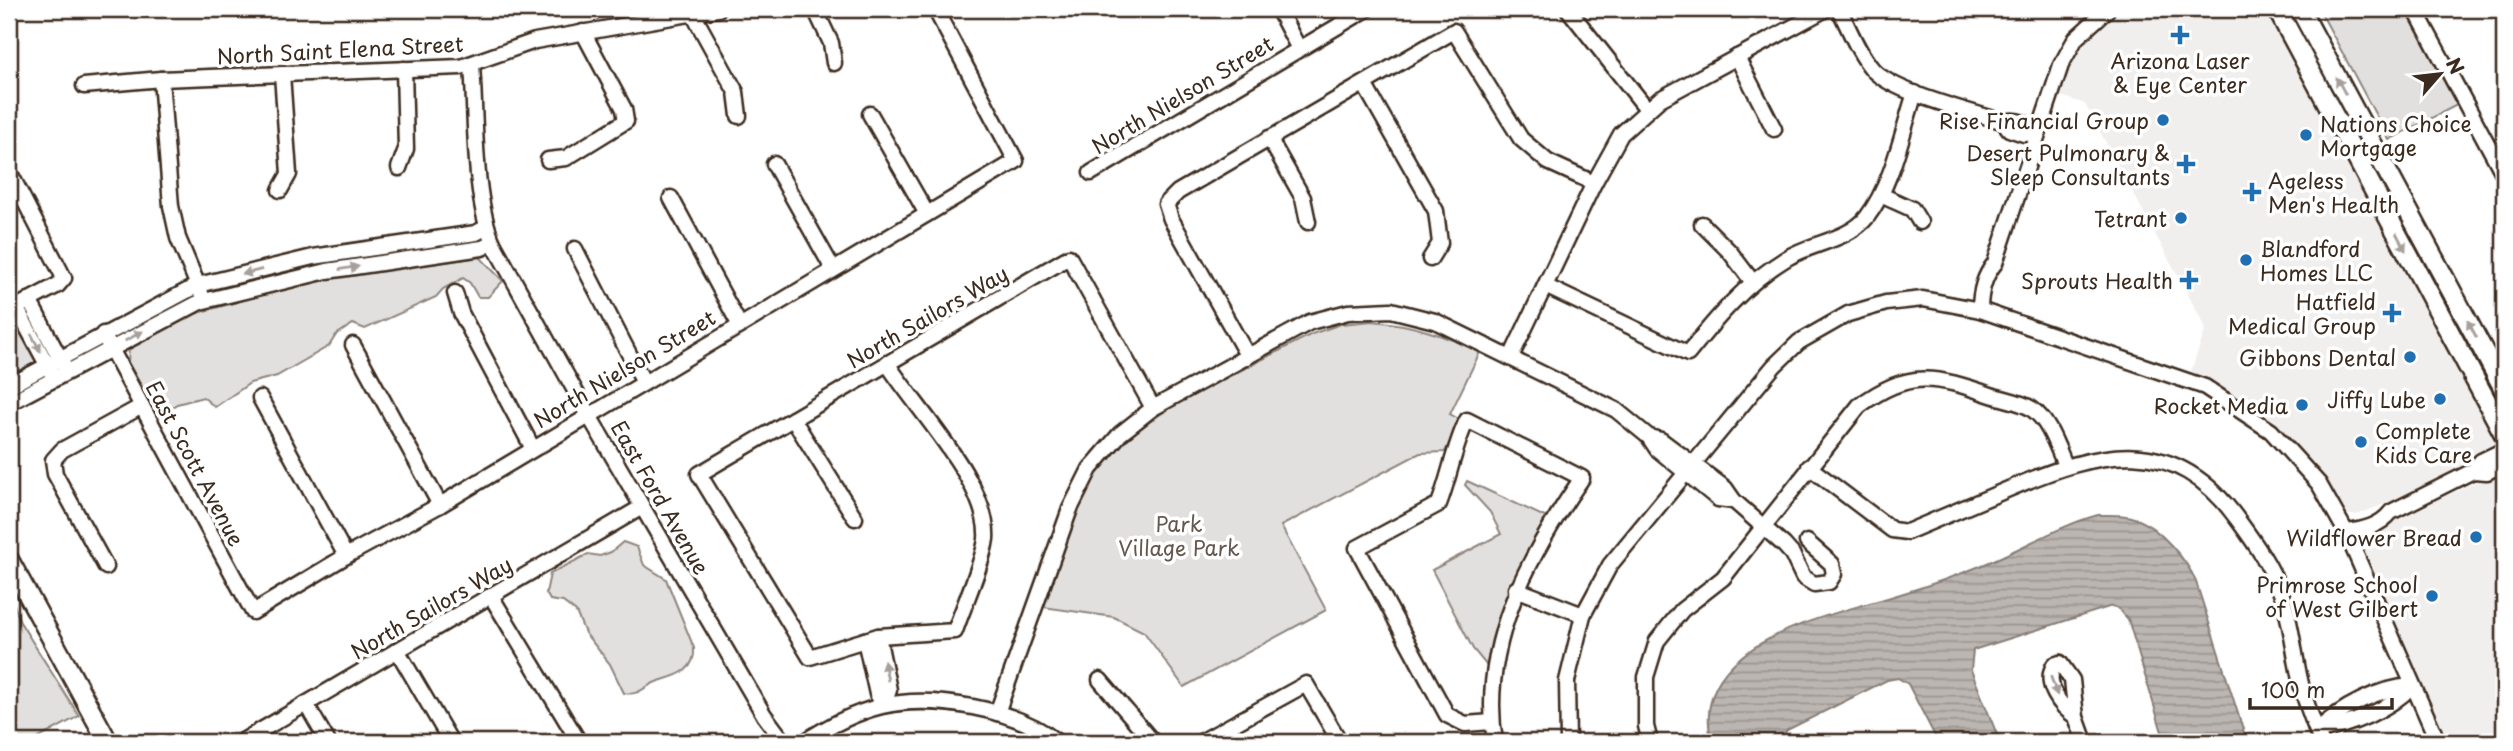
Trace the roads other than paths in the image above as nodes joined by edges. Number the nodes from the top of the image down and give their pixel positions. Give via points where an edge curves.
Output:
1 (718, 9) edge
2 (815, 9) edge
3 (934, 9) edge
4 (1278, 9) edge
5 (1367, 9) edge
6 (1568, 9) edge
7 (1826, 9) edge
8 (1839, 9) edge
9 (2108, 9) edge
10 (2277, 9) edge
11 (2300, 9) edge
12 (2415, 9) edge
13 (693, 14) junction
14 (583, 32) junction
15 (1299, 49) junction
16 (1737, 57) junction
17 (834, 63) dead end
18 (472, 65) junction
19 (404, 69) junction
20 (282, 74) junction
21 (161, 79) junction
22 (1364, 84) junction
23 (84, 86) dead end
24 (1915, 93) junction
25 (1647, 109) junction
26 (870, 114) dead end
27 (739, 116) dead end
28 (1774, 129) dead end
29 (2038, 133) junction
30 (1269, 138) junction
31 (548, 160) dead end
32 (774, 164) dead end
33 (399, 168) dead end
34 (9, 171) edge
35 (1091, 173) dead end
36 (2504, 175) edge
37 (1594, 183) junction
38 (280, 190) dead end
39 (1881, 195) junction
40 (671, 198) dead end
41 (927, 214) junction
42 (1308, 222) dead end
43 (1920, 222) dead end
44 (1702, 224) dead end
45 (487, 227) junction
46 (493, 243) junction
47 (575, 249) dead end
48 (1430, 259) dead end
49 (833, 269) junction
50 (1752, 281) junction
51 (198, 285) junction
52 (1545, 286) junction
53 (455, 293) dead end
54 (204, 301) junction
55 (18, 306) edge
56 (1980, 310) junction
57 (739, 324) junction
58 (103, 334) junction
59 (353, 345) dead end
60 (110, 348) junction
61 (1247, 355) junction
62 (1511, 357) junction
63 (887, 363) junction
64 (57, 368) junction
65 (643, 381) junction
66 (9, 386) edge
67 (2504, 389) edge
68 (260, 398) dead end
69 (9, 403) edge
70 (142, 406) junction
71 (1153, 408) junction
72 (588, 414) junction
73 (793, 419) junction
74 (2504, 434) edge
75 (532, 447) junction
76 (2504, 450) edge
77 (2504, 463) edge
78 (2065, 465) junction
79 (1809, 467) junction
80 (1689, 468) junction
81 (2473, 471) junction
82 (440, 505) junction
83 (642, 507) junction
84 (855, 518) dead end
85 (1766, 527) junction
86 (2346, 533) junction
87 (1807, 542) dead end
88 (346, 556) junction
89 (9, 560) edge
90 (106, 567) dead end
91 (1516, 589) junction
92 (491, 596) junction
93 (253, 612) joint
94 (1583, 615) junction
95 (872, 638) junction
96 (397, 650) junction
97 (1100, 680) dead end
98 (2412, 686) junction
99 (306, 704) junction
100 (884, 705) junction
101 (997, 713) junction
102 (2076, 718) dead end
103 (1492, 722) junction
104 (2319, 736) edge
105 (108, 742) edge
106 (241, 742) edge
107 (328, 742) edge
108 (451, 742) edge
109 (579, 742) edge
110 (785, 742) edge
111 (804, 742) edge
112 (1057, 742) edge
113 (1153, 742) edge
114 (1201, 742) edge
115 (1340, 742) edge
116 (1495, 742) edge
117 (1568, 742) edge
118 (1650, 742) edge
119 (2085, 742) edge
120 (2438, 742) edge

1 - 13 street, North Saint Elena Street
2 - 17 street via 831,43
3 - 41 street, North Nielson Street via 1016,161
4 - 15 street
5 - 15 street, North Nielson Street
6 - 25 street
7 - 16 street
8 - 24 street via 1873,70
9 - 29 street via 2069,49
10 -> 74 main road
67 -> 11 main road
12 - 36 street
13 - 14 street, North Saint Elena Street
13 - 27 street via 736,92
14 - 18 street, North Saint Elena Street via 535,41
14 - 31 street via 626,121 566,158
15 - 35 street, North Nielson Street
16 - 25 street
16 - 28 street
18 - 19 street, North Saint Elena Street
18 - 45 street, East Ford Avenue
19 - 20 street, North Saint Elena Street
19 - 33 street via 406,149
20 - 21 street, North Saint Elena Street
20 - 38 street via 289,174
21 - 23 street, North Saint Elena Street
21 - 51 street via 171,206 178,238
22 - 30 street
22 - 37 street via 1454,31 1521,139 1534,153
22 - 48 street via 1436,211 1440,243
24 - 29 street via 2004,122 2024,134
24 - 39 street
25 - 37 street via 1621,134
26 - 41 street
29 - 56 street via 1995,263 1988,271
30 - 42 street via 1303,198
30 - 61 street via 1178,192 1166,204
32 - 49 street
34 - 55 street via 64,278
37 - 52 street
39 - 43 street via 1912,209
39 - 50 street via 1865,219 1847,233 1813,244
40 - 57 street
41 - 49 street, North Nielson Street
44 - 50 street
45 - 46 street, East Ford Avenue
45 -> 51 street via 476,233 313,257
54 -> 46 street via 327,271
46 - 72 street, East Ford Avenue
47 - 65 street
49 - 57 street, North Nielson Street
50 - 52 street via 1688,354
51 - 54 street
51 - 58 street
52 - 62 street
53 - 75 street via 461,313
60 -> 54 street
55 - 64 street
56 - 80 street via 1939,300 1905,299 1848,314 1816,330 1774,366
56 - 86 street via 2188,379 2232,402 2305,464
57 - 65 street, North Nielson Street
58 - 60 street, East Scott Avenue
58 - 64 street
59 - 82 street
60 - 64 street
60 - 70 street, East Scott Avenue
61 - 62 street via 1310,322 1348,312 1391,310 1435,321
61 - 71 street
62 - 80 street via 1604,403 1650,437 1657,449
63 - 71 street, North Sailors Way via 1069,257
63 - 73 street, North Sailors Way
63 - 95 street via 909,398 937,429 975,490 986,540 955,631
64 - 66 street
64 - 69 street
65 - 72 street, North Nielson Street
68 - 88 street
70 - 90 street via 52,460 55,474
70 - 93 street, East Scott Avenue
71 - 101 street via 1120,434 1079,487
72 - 75 street, North Nielson Street
72 - 83 street, East Ford Avenue
73 - 84 street
73 - 95 street, North Sailors Way via 699,474 810,657
75 - 82 street, North Nielson Street
76 - 81 street via 2481,461
77 - 81 street via 2487,472
78 - 79 street via 1908,532 1892,530
78 - 79 street via 2046,424 2032,409 1945,379 1917,377 1883,388 1859,406
78 - 104 street via 2105,455 2167,463 2199,477 2228,505 2262,553 2281,593 2302,691
79 - 85 street
80 - 85 street via 1718,499 1734,501
80 - 94 street via 1610,565
81 - 86 street via 2391,513 2381,512 2358,522
82 - 88 street, North Nielson Street
83 - 92 street, North Sailors Way
83 - 110 street, East Ford Avenue via 764,715
85 - 87 street via 1792,554 1802,577 1814,584 1829,582 1834,574 1832,564
85 - 118 street via 1723,578 1682,610 1657,641 1646,677
86 - 98 street
88 - 93 street, North Nielson Street
89 - 105 main road
91 - 94 street
91 - 103 street via 1494,672
91 - 103 street via 1533,553 1582,478 1467,420 1454,447 1439,504 1357,548 1447,715 1465,724
92 - 96 street, North Sailors Way
92 - 109 street
94 - 117 street via 1567,681
95 - 100 street via 890,690
96 - 99 street, North Sailors Way
96 - 108 street
97 - 113 street
98 - 104 street via 2394,687 2333,715
98 - 120 street
99 - 106 street, North Sailors Way
99 - 107 street
100 - 101 street via 953,704
100 - 111 street via 838,720
101 - 112 street
102 - 119 street
103 - 116 street
114 - 115 street via 1306,684

